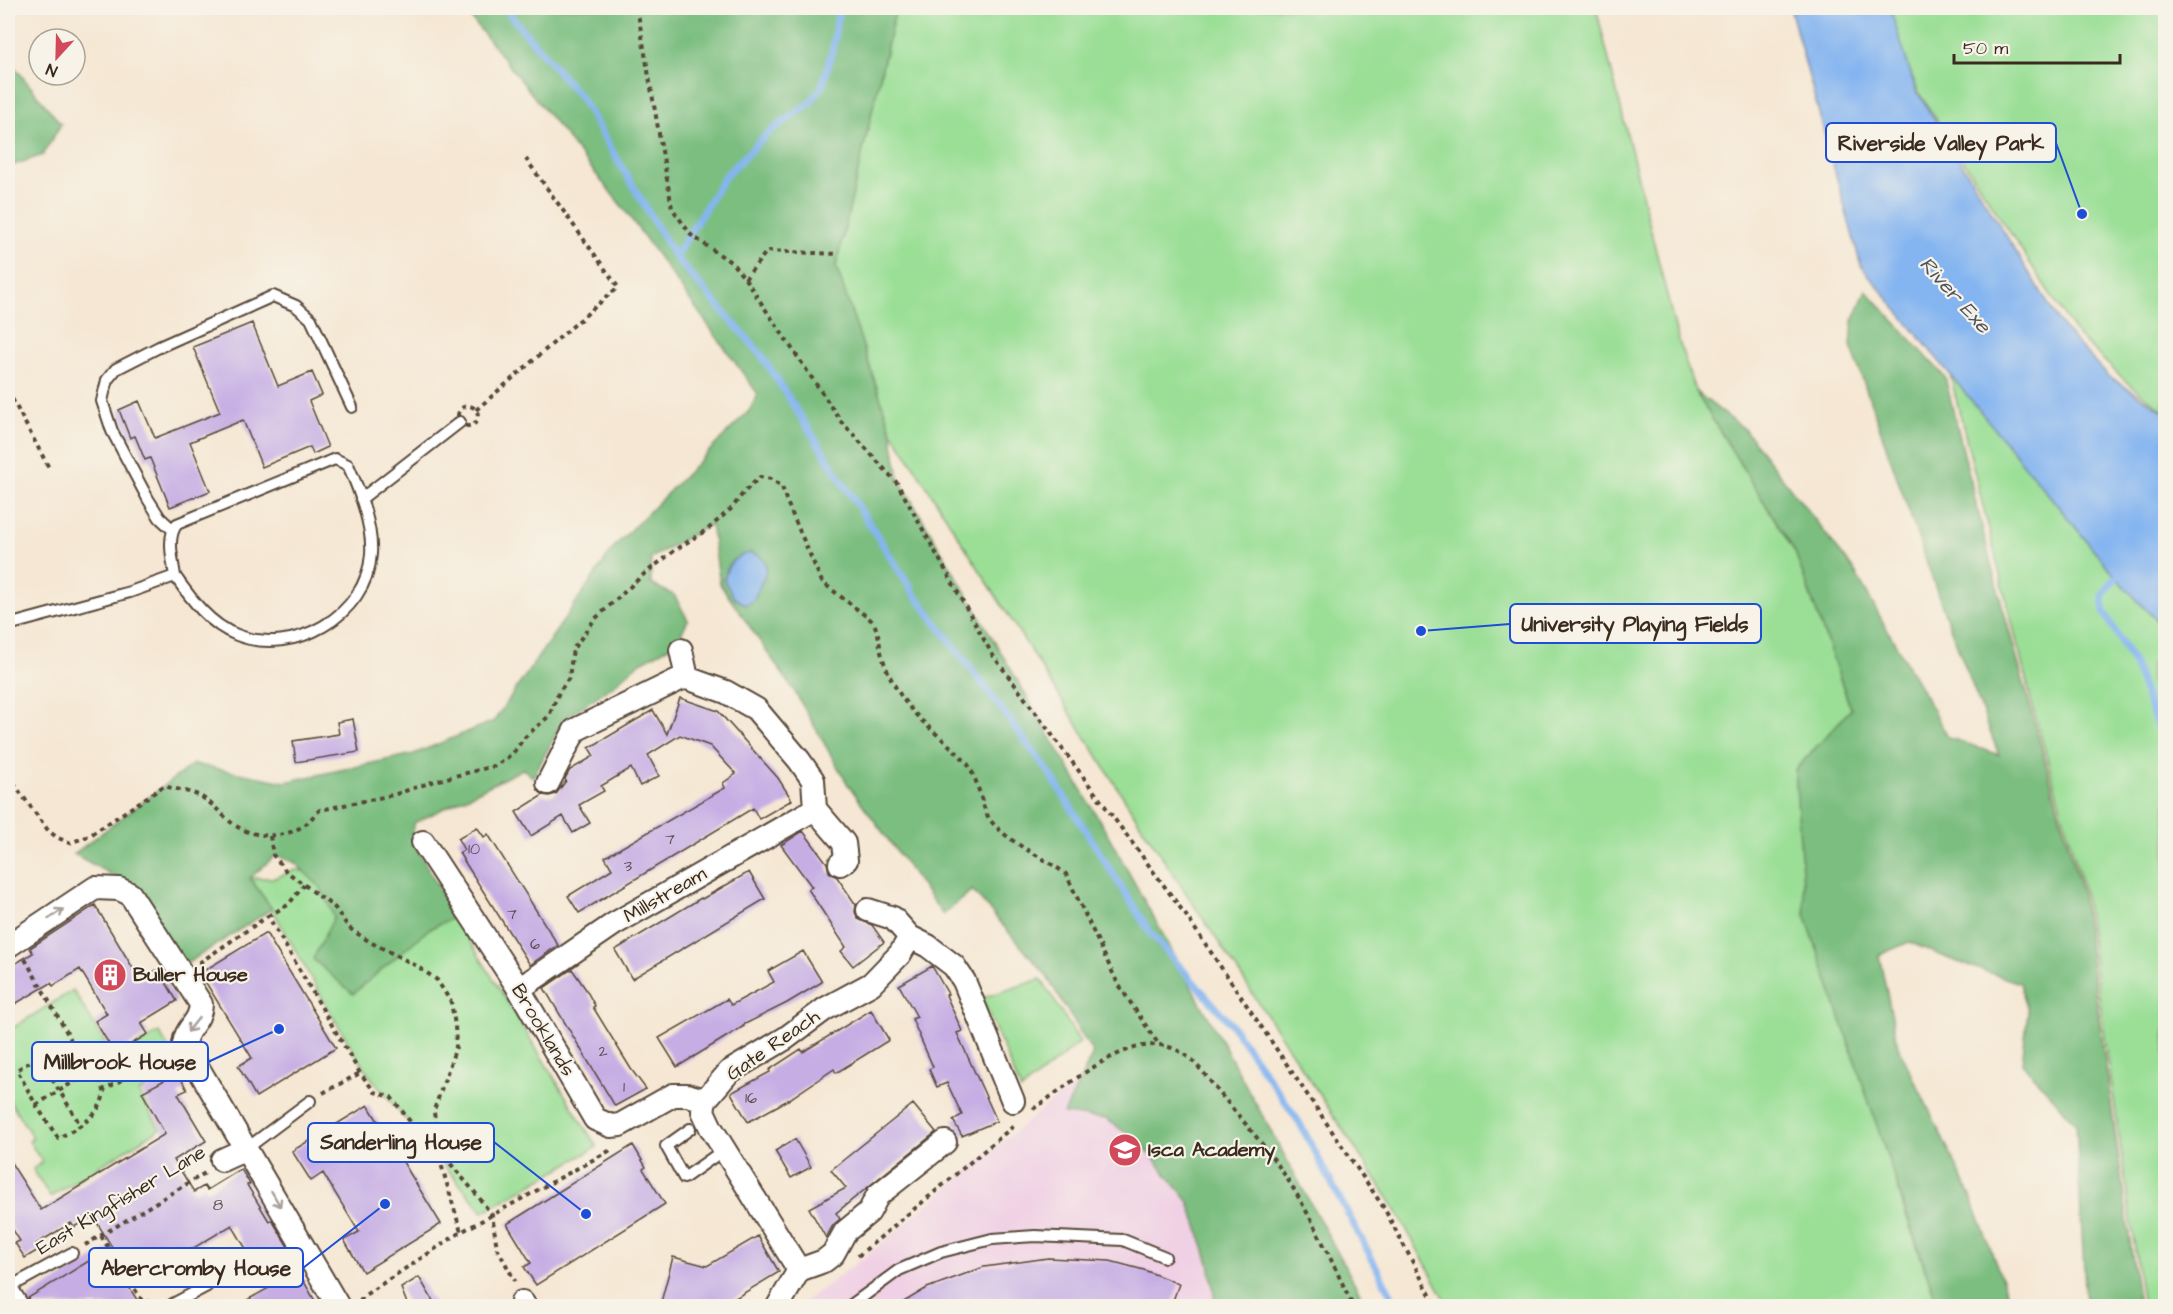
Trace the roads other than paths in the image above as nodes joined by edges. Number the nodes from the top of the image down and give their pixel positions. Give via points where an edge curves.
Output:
1 (352, 407) dead end
2 (460, 422) dead end
3 (361, 499) junction
4 (172, 529) junction
5 (175, 576) junction
6 (8, 625) edge
7 (681, 650) dead end
8 (687, 678) junction
9 (548, 783) dead end
10 (815, 809) junction
11 (423, 842) dead end
12 (840, 864) dead end
13 (868, 910) dead end
14 (910, 937) junction
15 (11, 944) edge
16 (519, 989) junction
17 (705, 1100) junction
18 (310, 1101) road end
19 (1020, 1111) road end
20 (690, 1130) dead end
21 (945, 1143) dead end
22 (246, 1149) junction
23 (725, 1149) junction
24 (222, 1160) road end
25 (72, 1253) road end
26 (1166, 1257) dead end
27 (799, 1270) junction
28 (207, 1286) dead end
29 (8, 1290) edge
30 (781, 1301) edge
31 (174, 1305) edge
32 (16, 1306) edge
33 (338, 1306) edge
34 (850, 1306) edge

1 - 4 lane via 311,319 296,306 273,296 116,369 107,380 102,400 112,431 148,499
2 - 3 lane
3 - 4 lane via 348,465 335,459 205,511
3 - 5 lane via 371,553 367,573 344,610 304,637 257,641 238,636 212,621
4 - 5 lane
5 - 6 lane
7 - 8 street
8 - 9 street via 575,730
8 - 10 street via 726,692 756,709 813,780
10 - 12 street via 844,843 846,860
10 - 16 street, Millstream via 614,924
11 - 16 street, Brooklands
13 - 14 street via 893,918
14 - 17 street, Gate Reach via 900,954 871,984 729,1072
14 - 19 street via 954,966 964,981
15 -> 22 street via 95,888 119,889 130,894 201,1004 200,1015 185,1034 184,1044
16 - 17 street, Brooklands via 595,1119 610,1126 621,1125 673,1095
17 - 23 street via 703,1112
18 - 22 lane
20 - 23 lane via 666,1146 684,1178
21 - 27 street via 878,1195 868,1212 845,1232 833,1254
22 - 24 street
22 -> 33 street
23 - 27 street
25 - 29 lane, East Kingfisher Lane
26 - 34 lane via 1123,1240 1035,1236 992,1239 941,1252 899,1270
27 - 30 street
28 - 31 lane
29 - 32 street

